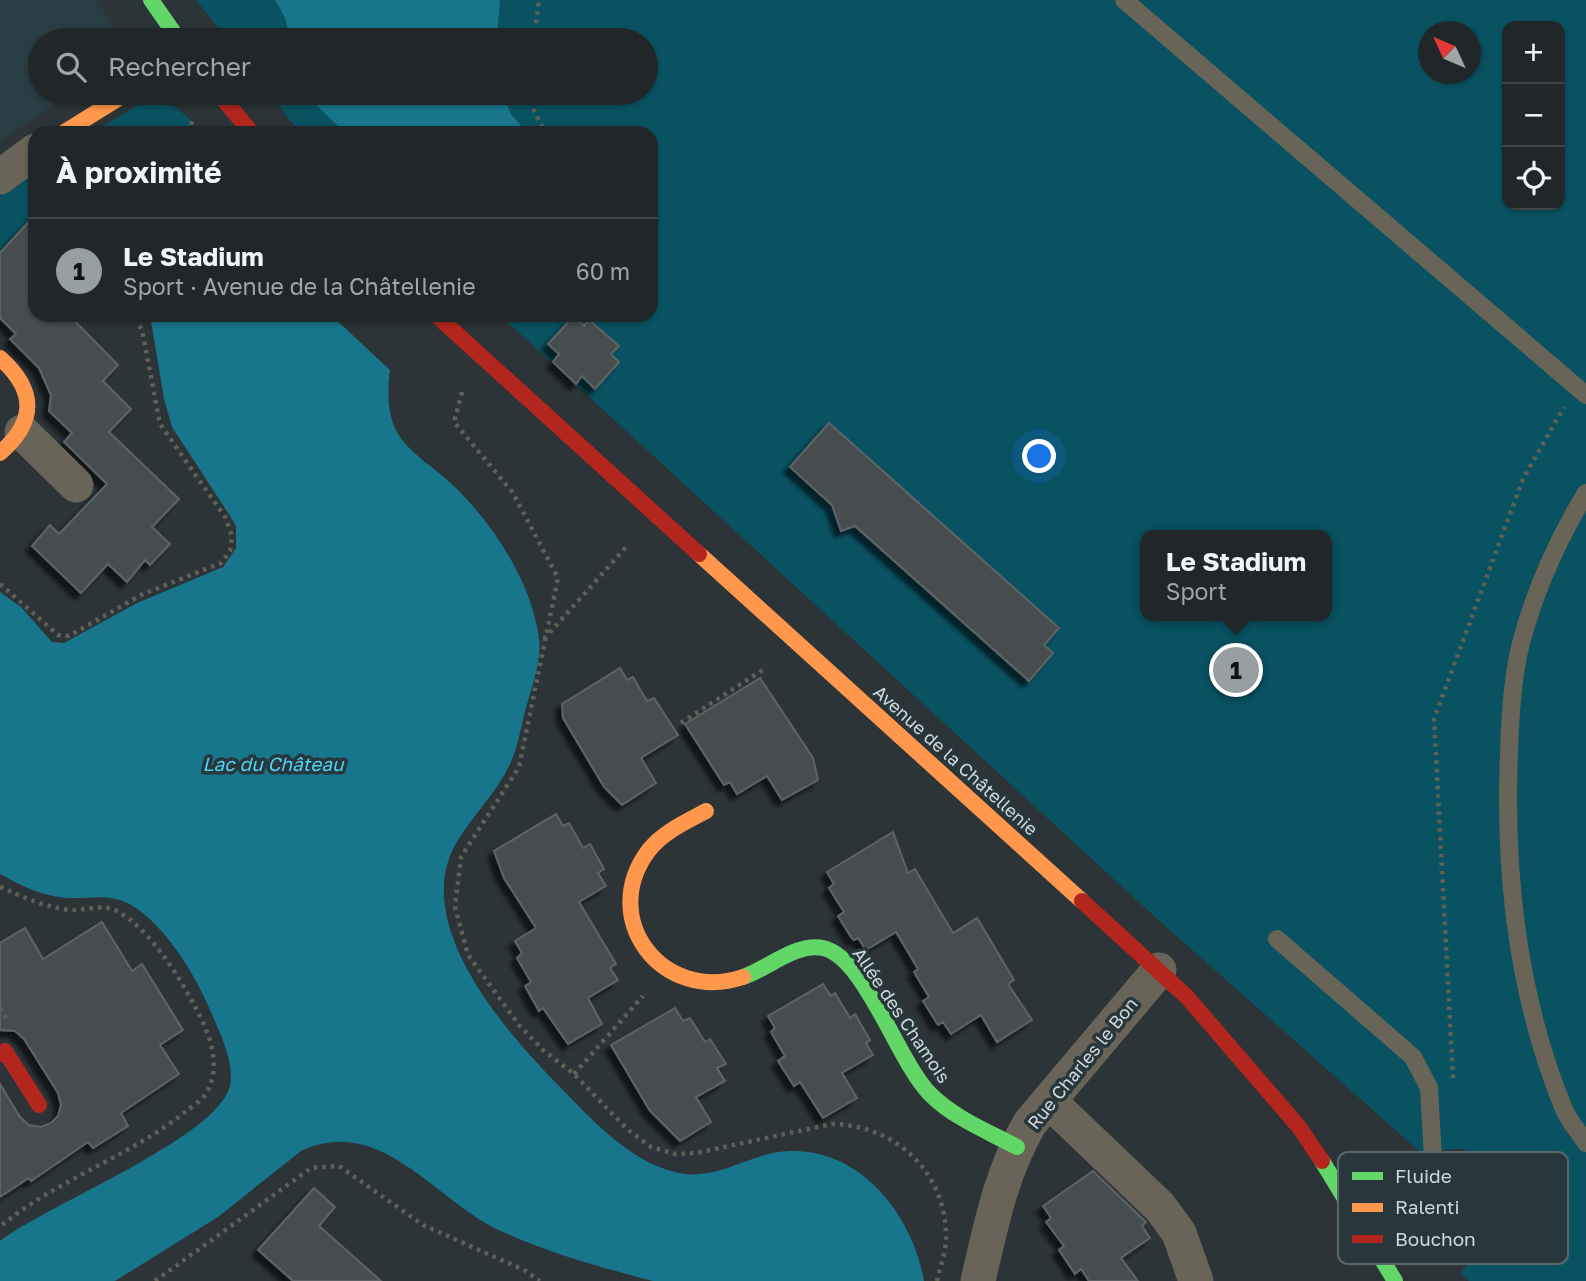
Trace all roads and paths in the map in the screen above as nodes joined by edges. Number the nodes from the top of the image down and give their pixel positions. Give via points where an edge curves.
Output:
1 (151, 0) edge
2 (539, 0) edge
3 (1124, 0) edge
4 (171, 28) edge
5 (536, 28) edge
6 (108, 105) edge
7 (228, 105) edge
8 (531, 105) edge
9 (192, 121) dead end
10 (75, 126) edge
11 (191, 126) edge
12 (246, 126) edge
13 (542, 126) edge
14 (28, 156) edge
15 (0, 177) edge
16 (138, 322) edge
17 (444, 322) edge
18 (0, 358) edge
19 (1581, 391) edge
20 (11, 443) edge
21 (76, 485) dead end
22 (1586, 493) edge
23 (627, 546) dead end
24 (0, 584) edge
25 (544, 640) dead end
26 (764, 669) dead end
27 (681, 723) dead end
28 (706, 811) dead end
29 (0, 887) edge
30 (1277, 939) dead end
31 (666, 970) junction
32 (1159, 970) junction
33 (0, 1054) edge
34 (575, 1074) dead end
35 (1453, 1080) dead end
36 (1049, 1101) junction
37 (39, 1105) dead end
38 (1586, 1143) edge
39 (1017, 1147) junction
40 (1434, 1152) edge
41 (1338, 1185) edge
42 (0, 1227) edge
43 (1385, 1264) edge
44 (155, 1281) edge
45 (540, 1281) edge
46 (978, 1281) edge
47 (1196, 1281) edge
48 (1395, 1281) edge

1 - 4 street
2 - 5 path
3 - 19 lane
6 - 10 street
7 - 12 street
8 - 13 path
9 - 11 path
14 - 15 street
16 - 24 path via 160,424 225,517 232,536 230,551 221,563 141,595 69,636 58,635
17 - 32 street, Avenue de la Châtellenie
18 - 20 street via 23,382 28,399 27,416
19 - 35 path via 1523,479 1434,719
20 - 21 street
22 - 38 lane via 1558,538 1521,644 1510,716 1507,804 1513,907 1535,1022 1564,1110
23 - 25 path
26 - 27 path
28 - 31 street, Allée des Chamois via 659,839 638,866 631,887 637,933 649,954
29 - 42 path via 42,906 74,911 115,909 128,919 161,954 189,994 209,1032 214,1071 208,1092 169,1126
30 - 40 lane via 1413,1057 1427,1080
31 - 34 path
31 - 39 street, Allée des Chamois via 719,986 809,947 830,950 850,968 930,1094
32 - 36 street, Rue Charles le Bon
32 - 41 street, Avenue de la Châtellenie via 1285,1110
33 - 37 street via 5,1051
36 - 39 street, Rue Charles le Bon
36 - 47 street via 1160,1207 1179,1233
39 - 46 street, Rue Charles le Bon via 998,1191
43 - 48 street, Avenue de la Châtellenie
44 - 45 path via 311,1168 339,1166 423,1225

